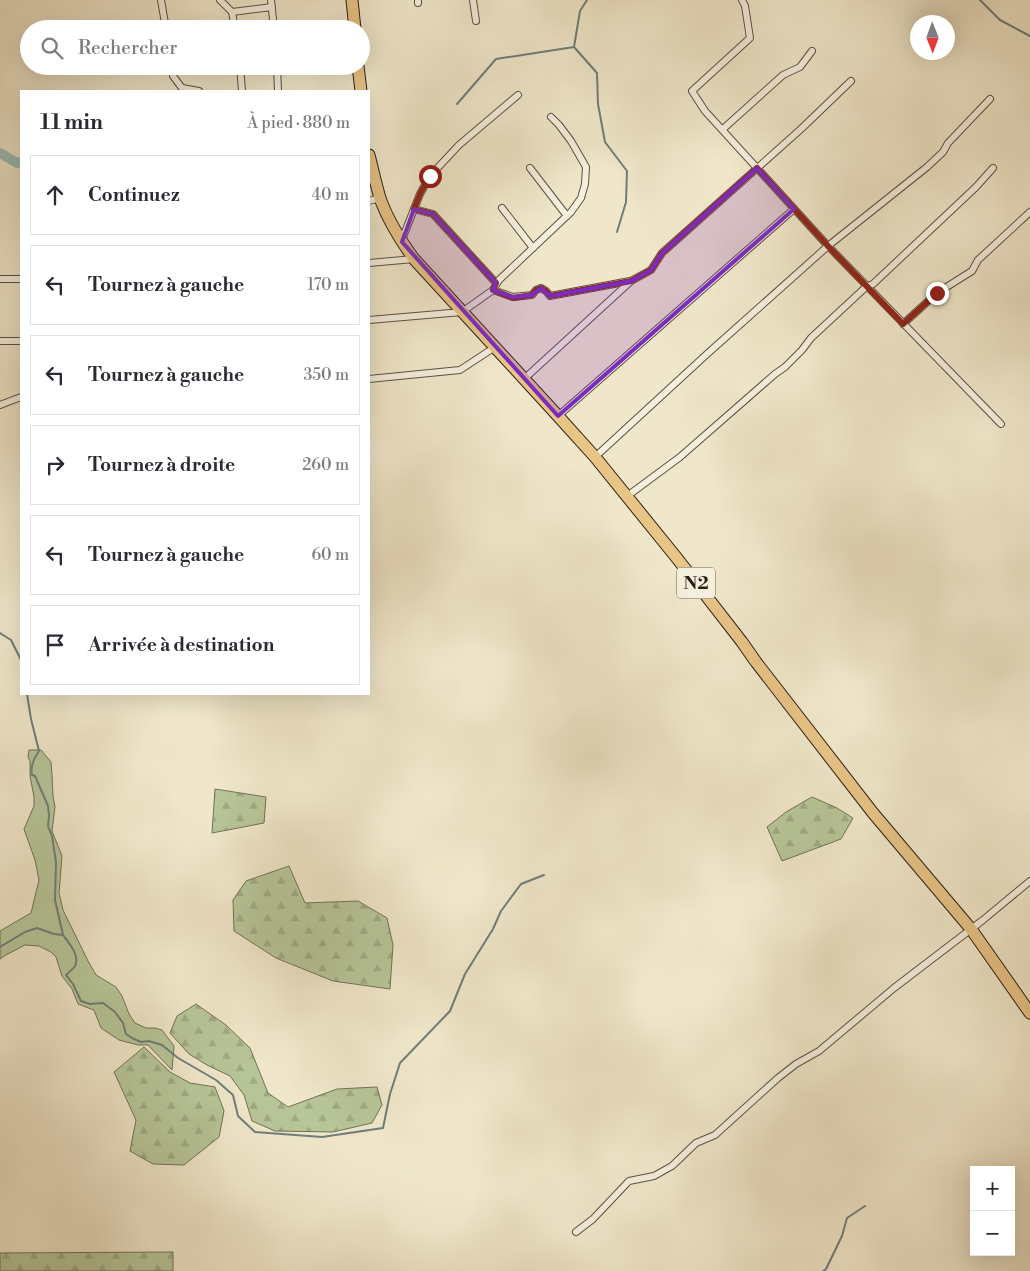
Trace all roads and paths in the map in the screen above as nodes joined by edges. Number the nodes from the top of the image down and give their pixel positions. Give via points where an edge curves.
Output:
1 (161, 0) edge
2 (220, 0) edge
3 (352, 0) edge
4 (473, 0) edge
5 (742, 0) edge
6 (272, 4) edge
7 (232, 12) junction
8 (164, 20) edge
9 (233, 20) edge
10 (273, 20) edge
11 (354, 20) edge
12 (476, 22) dead end
13 (812, 51) dead end
14 (173, 75) edge
15 (241, 75) edge
16 (277, 75) edge
17 (359, 75) edge
18 (851, 81) dead end
19 (193, 90) edge
20 (242, 90) edge
21 (278, 90) edge
22 (361, 90) edge
23 (518, 95) dead end
24 (990, 100) dead end
25 (551, 118) dead end
26 (722, 129) junction
27 (370, 164) edge
28 (530, 168) dead end
29 (757, 168) junction
30 (993, 168) dead end
31 (374, 200) edge
32 (502, 208) dead end
33 (414, 209) junction
34 (794, 209) junction
35 (1030, 212) edge
36 (566, 216) junction
37 (402, 242) junction
38 (828, 246) junction
39 (533, 248) junction
40 (414, 260) junction
41 (370, 263) edge
42 (0, 278) edge
43 (20, 279) edge
44 (631, 281) junction
45 (496, 283) junction
46 (867, 286) junction
47 (493, 290) junction
48 (462, 312) junction
49 (370, 320) edge
50 (903, 324) junction
51 (0, 341) edge
52 (20, 341) edge
53 (495, 347) junction
54 (370, 379) edge
55 (524, 379) junction
56 (20, 397) edge
57 (0, 405) edge
58 (558, 416) junction
59 (1000, 424) dead end
60 (595, 457) junction
61 (626, 497) junction
62 (1030, 880) edge
63 (971, 929) junction
64 (1030, 1013) edge
65 (576, 1232) dead end

1 - 8 street
2 - 7 street
3 - 11 highway
4 - 12 street
5 - 26 street via 750,38 692,91
6 - 7 street
6 - 10 street
7 - 9 street
13 - 26 street via 800,67 783,75
14 - 19 street via 182,88
15 - 20 street
16 - 21 street
17 - 22 highway
18 - 29 street
23 - 33 street via 459,145 430,176
24 - 38 street via 948,143 944,152
25 - 36 street via 560,125 586,167 581,198
26 - 29 street
27 - 31 highway, N2
28 - 36 street
29 - 34 street
29 - 44 street via 662,253 651,270
30 - 46 street via 873,284
31 - 37 highway, N2 via 386,213
32 - 39 street
33 - 37 street
33 - 45 street via 433,214
34 - 38 street
34 - 58 street
35 - 50 street via 978,260 972,271 937,293
36 - 39 street
37 - 40 highway, N2
38 - 46 street
38 - 60 street
39 - 45 street
40 - 41 street
40 - 48 highway, N2
42 - 43 street
44 - 47 street via 550,296 541,288 532,295 513,298
44 - 55 street
45 - 47 street
46 - 50 street
46 - 61 street via 785,367 680,457
47 - 48 street
48 - 49 street
48 - 53 highway, N2
50 - 59 street
51 - 52 street
53 - 54 street via 460,370
53 - 55 highway, N2
55 - 58 highway, N2
56 - 57 street
58 - 60 highway, N2
60 - 61 highway, N2
61 - 63 highway, N2 via 873,813
62 - 63 street
63 - 64 highway, N2
63 - 65 street via 818,1051 778,1078 715,1135 696,1143 672,1166 654,1176 629,1181

